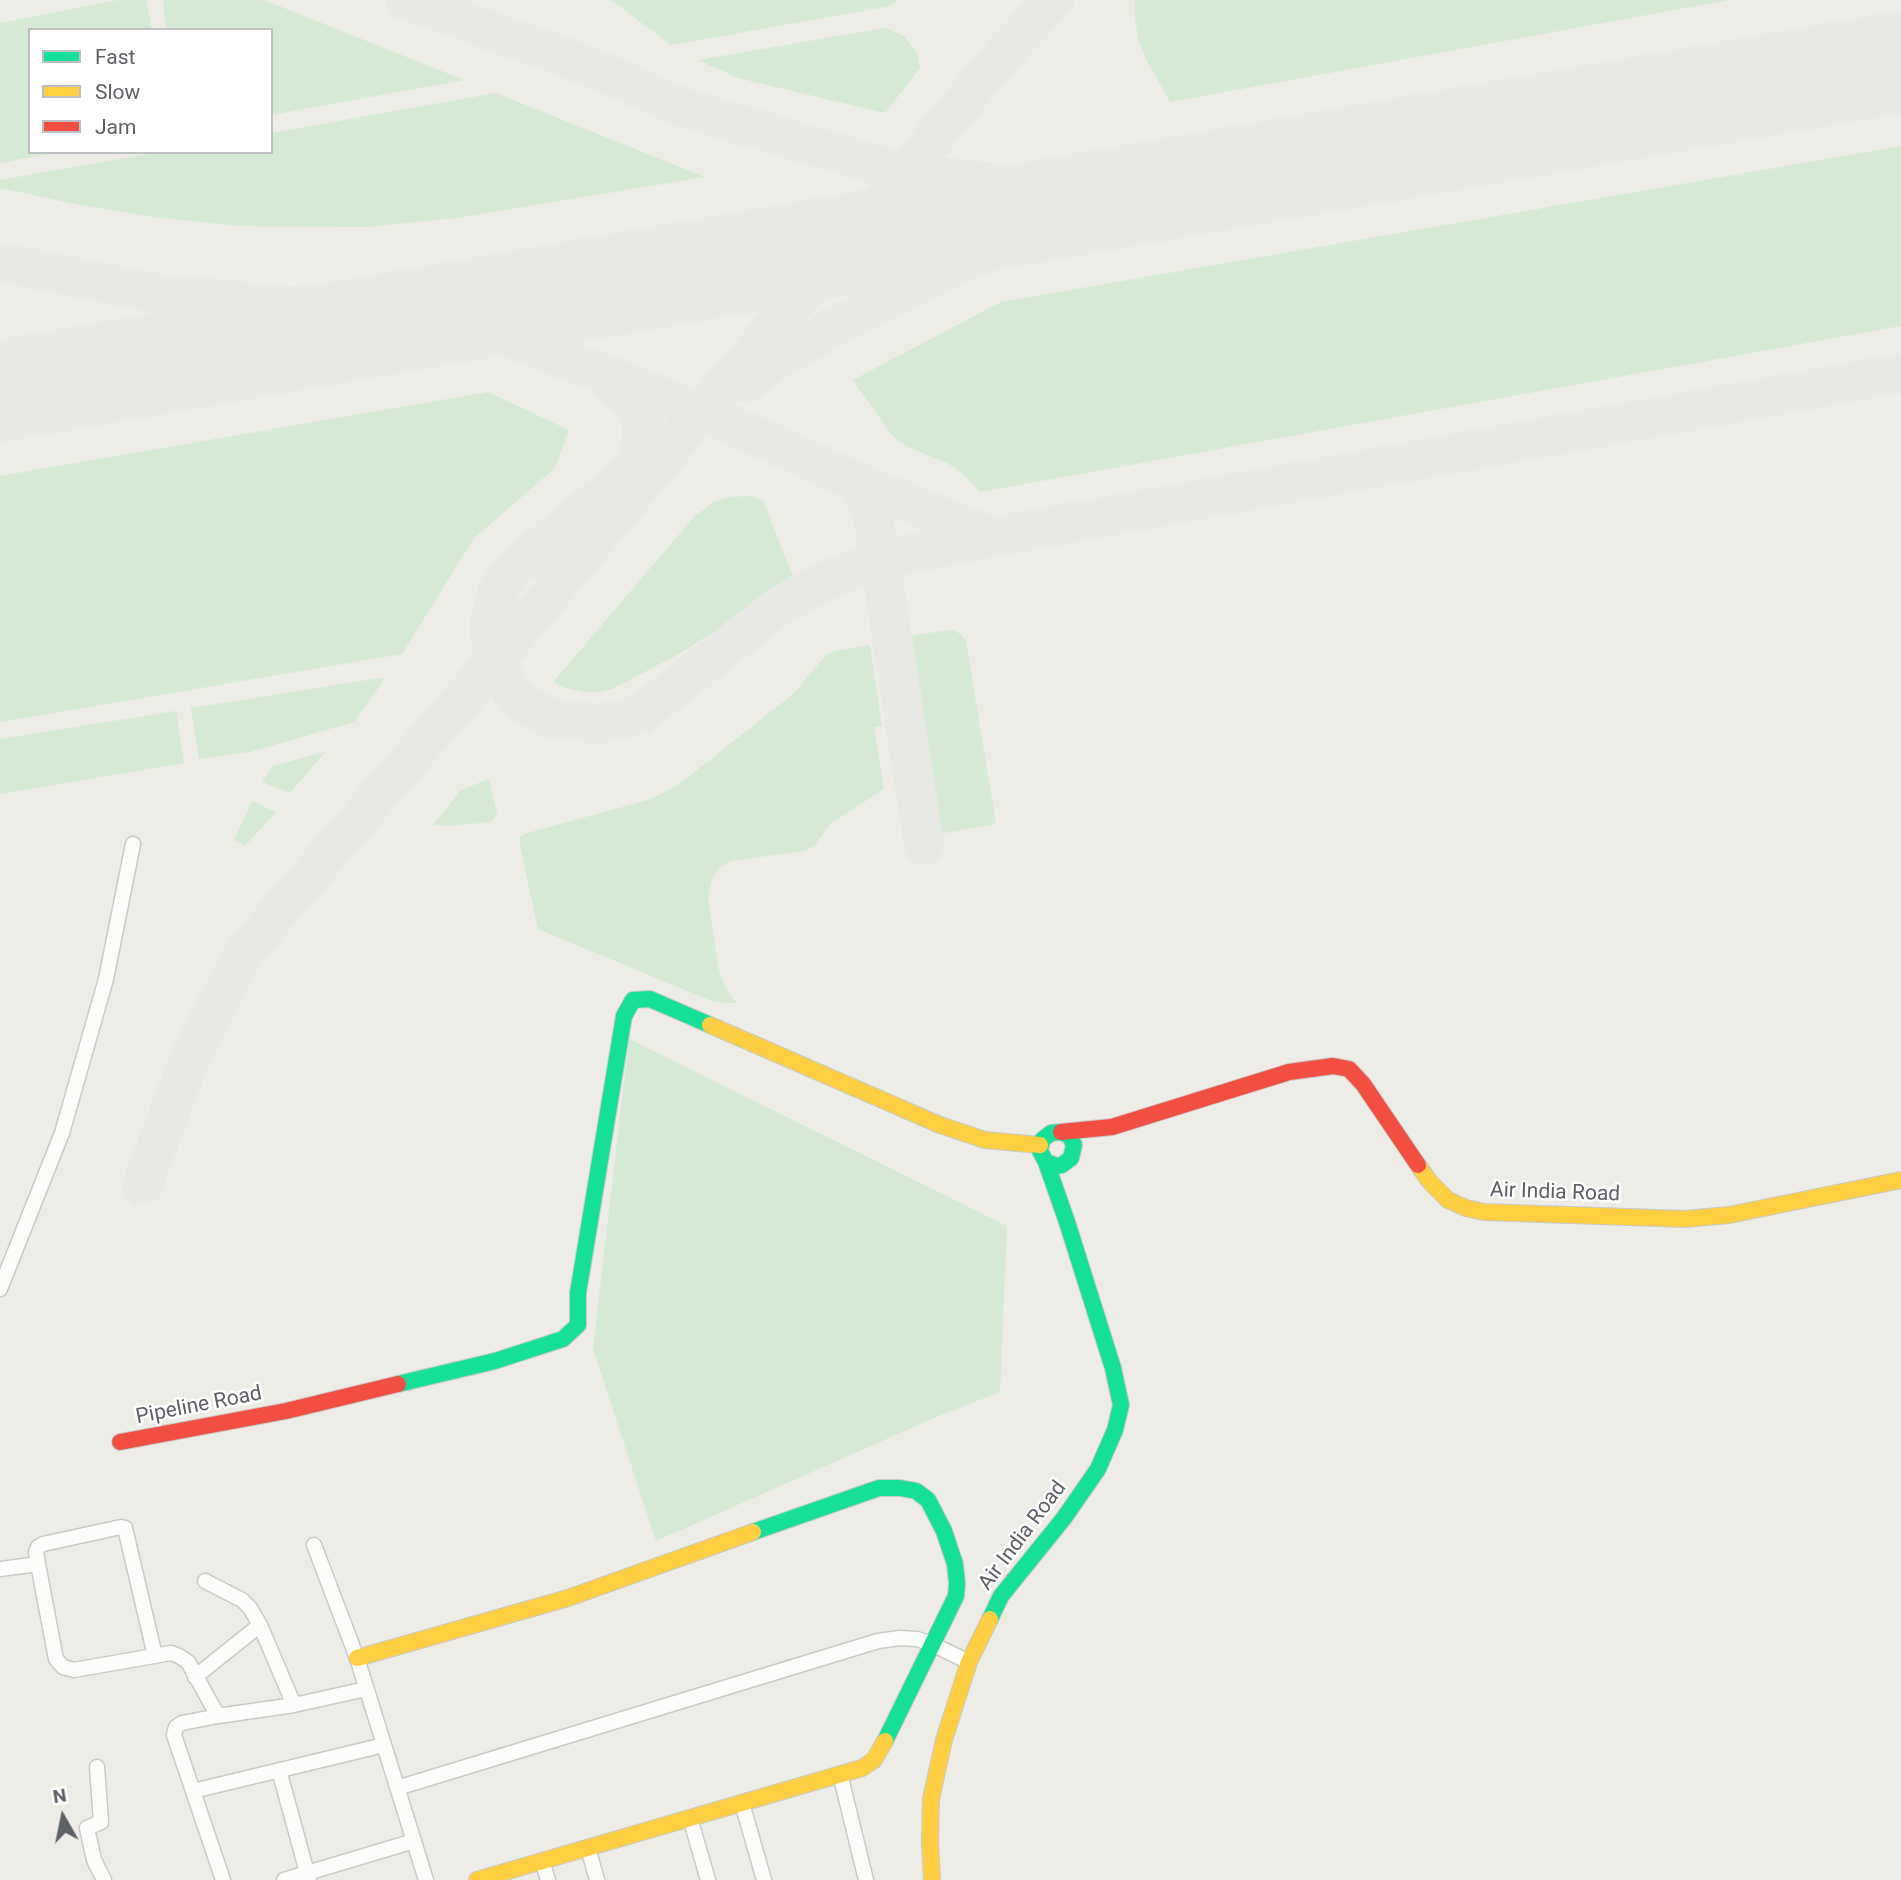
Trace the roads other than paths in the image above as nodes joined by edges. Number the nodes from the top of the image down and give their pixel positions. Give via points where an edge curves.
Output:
1 (133, 844) dead end
2 (1112, 1128) junction
3 (1061, 1132) junction
4 (1040, 1145) junction
5 (1069, 1161) junction
6 (1046, 1162) junction
7 (1901, 1180) edge
8 (1067, 1222) junction
9 (0, 1289) edge
10 (120, 1442) dead end
11 (314, 1545) dead end
12 (38, 1564) junction
13 (0, 1569) edge
14 (205, 1581) dead end
15 (260, 1625) junction
16 (932, 1644) junction
17 (155, 1656) junction
18 (357, 1658) junction
19 (969, 1662) junction
20 (195, 1677) junction
21 (366, 1689) junction
22 (294, 1705) junction
23 (218, 1716) junction
24 (384, 1745) junction
25 (97, 1766) dead end
26 (279, 1770) junction
27 (840, 1774) junction
28 (397, 1788) junction
29 (193, 1791) junction
30 (742, 1803) junction
31 (690, 1818) junction
32 (414, 1841) junction
33 (588, 1848) junction
34 (542, 1861) junction
35 (308, 1877) edge
36 (104, 1880) edge
37 (223, 1880) edge
38 (284, 1880) edge
39 (426, 1880) edge
40 (477, 1880) edge
41 (548, 1880) edge
42 (597, 1880) edge
43 (708, 1880) edge
44 (764, 1880) edge
45 (866, 1880) edge
46 (932, 1880) edge

1 - 9 street via 106,979 62,1133
2 - 3 street, Air India Road
2 - 5 street, Air India Road
2 - 7 street, Air India Road via 1289,1072 1333,1066 1349,1069 1363,1084 1439,1191 1466,1209 1685,1219 1729,1215
3 - 4 street, Air India Road via 1046,1136
3 - 5 street, Air India Road via 1070,1136 1074,1145
4 - 6 street, Air India Road
4 - 10 street, Pipeline Road via 985,1140 940,1125 650,999 633,1000 624,1016 578,1293 578,1325 563,1339 495,1361 286,1412
5 - 6 street via 1056,1166
5 - 8 street, Air India Road
6 - 8 street, Air India Road
8 - 19 street, Air India Road via 1114,1368 1121,1405 1098,1469 1001,1596
11 - 18 street
12 - 13 street
12 - 17 street via 56,1659 63,1667 74,1670
12 - 17 street via 36,1552 43,1544 125,1528
14 - 15 street via 242,1600
15 - 20 street
15 - 22 street
16 - 18 street via 956,1596 955,1564 944,1531 928,1500 916,1491 879,1488 568,1598
16 - 19 street
16 - 27 street via 874,1760
16 - 28 street via 900,1637 878,1641
17 - 20 street via 179,1656 188,1662
18 - 21 street
19 - 46 street, Air India Road via 931,1799
20 - 23 street
21 - 22 street
21 - 24 street
22 - 23 street
23 - 29 street via 176,1727 174,1735
24 - 26 street
24 - 28 street
25 - 36 street via 101,1822 87,1828
26 - 29 street
26 - 35 street
27 - 30 street
27 - 45 street
28 - 32 street
29 - 37 street
30 - 31 street
30 - 44 street
31 - 33 street
31 - 43 street
32 - 35 street
32 - 39 street
33 - 34 street
33 - 42 street
34 - 40 street
34 - 41 street
35 - 38 street

